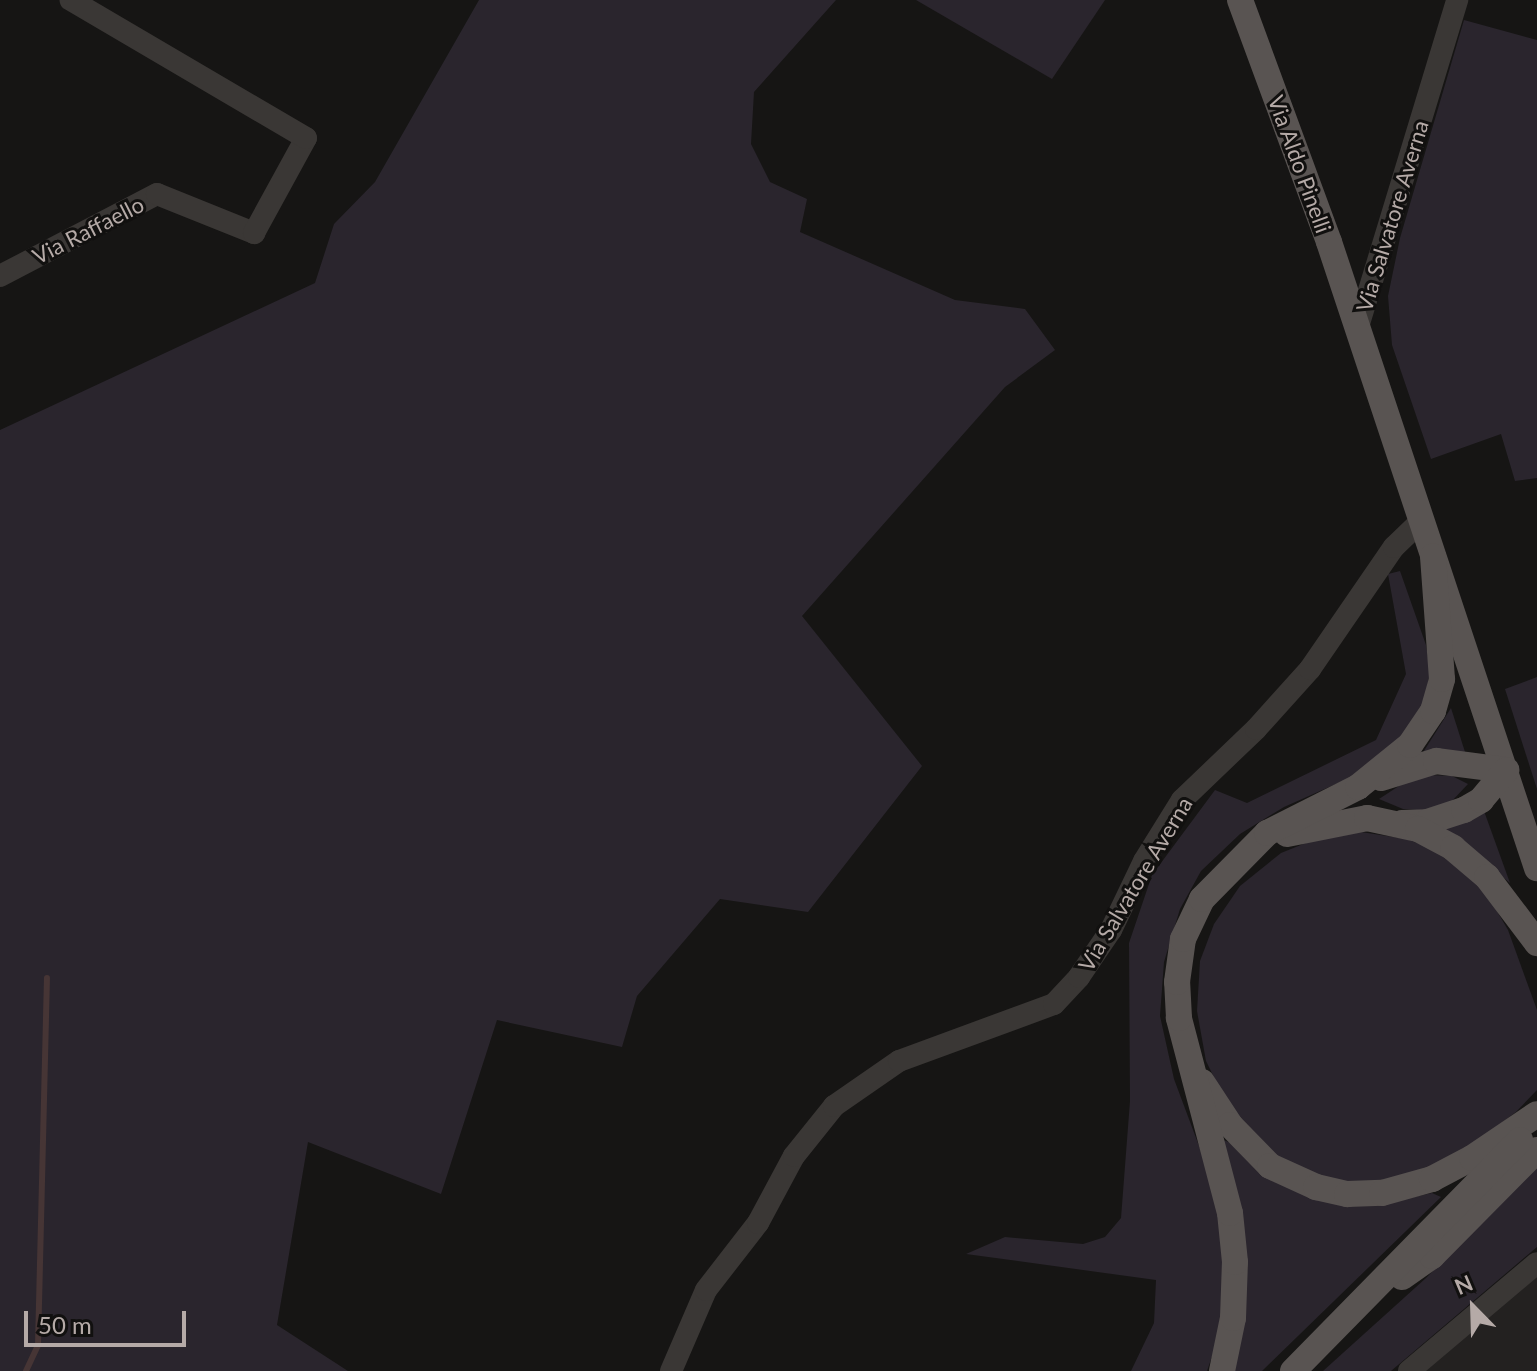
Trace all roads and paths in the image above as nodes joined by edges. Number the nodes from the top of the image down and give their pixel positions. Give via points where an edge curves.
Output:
1 (71, 0) edge
2 (1240, 0) edge
3 (1457, 0) edge
4 (0, 276) edge
5 (1357, 330) junction
6 (1420, 522) junction
7 (1433, 556) junction
8 (1506, 770) junction
9 (1358, 787) junction
10 (1391, 823) junction
11 (1253, 845) junction
12 (1537, 868) edge
13 (1537, 943) edge
14 (1187, 1054) junction
15 (1537, 1114) edge
16 (1537, 1122) edge
17 (1537, 1150) edge
18 (1537, 1263) edge
19 (1350, 1313) junction
20 (671, 1371) edge
21 (1222, 1371) edge
22 (1293, 1371) edge
23 (1409, 1371) edge

1 - 4 street, Via Raffaello via 306,138 254,233 157,194
2 - 5 main road, Via Aldo Pinelli
3 - 5 street, Via Salvatore Averna
5 - 6 main road, Via Salvatore Averna
6 - 7 main road, Via Salvatore Averna
6 - 20 street, Via Salvatore Averna via 1394,547 1310,669 1182,800 1144,861 1111,930 1054,1004 899,1061 834,1106 794,1156 758,1223 706,1290
7 - 8 main road, Via Salvatore Averna
7 - 9 main road via 1442,679 1433,711 1410,745
8 - 9 main road via 1436,761
8 - 10 main road via 1481,800 1464,810 1427,822
8 - 12 main road, Via Salvatore Averna
9 - 11 main road
10 - 11 main road via 1367,818 1303,829
10 - 13 main road via 1418,829 1453,848 1487,877
11 - 14 main road via 1202,899 1183,939 1177,982
14 - 15 main road via 1230,1125 1270,1166 1316,1187 1347,1194 1382,1193 1432,1179
14 - 21 main road via 1230,1213 1233,1318
16 - 19 main road
17 - 19 main road via 1432,1256
18 - 23 street
19 - 22 main road

